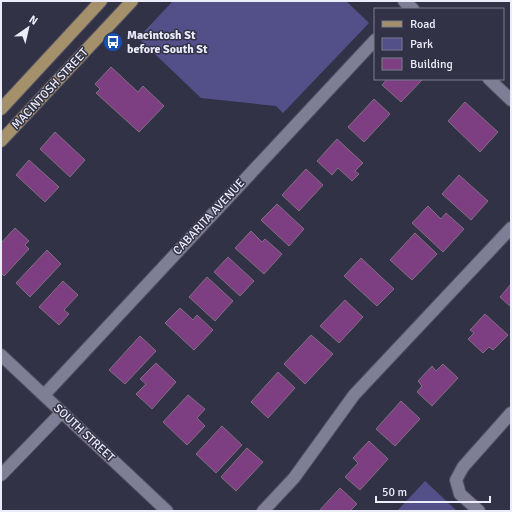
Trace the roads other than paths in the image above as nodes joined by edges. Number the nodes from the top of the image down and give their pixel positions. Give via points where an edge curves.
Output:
1 (102, 1) edge
2 (132, 1) edge
3 (374, 41) edge
4 (490, 80) edge
5 (511, 100) edge
6 (1, 109) edge
7 (1, 141) edge
8 (511, 228) edge
9 (1, 355) edge
10 (44, 395) junction
11 (62, 412) junction
12 (511, 413) edge
13 (1, 475) edge
14 (167, 511) edge
15 (263, 511) edge
16 (479, 511) edge

1 - 6 main road, MACINTOSH STREET
2 - 7 main road, MACINTOSH STREET
3 - 10 street, CABARITA AVENUE
4 - 5 street
8 - 15 street via 354,395 294,478
9 - 10 street, SOUTH STREET
10 - 11 street, SOUTH STREET
11 - 13 street
11 - 14 street, SOUTH STREET
12 - 16 street via 463,467 456,480 460,494

